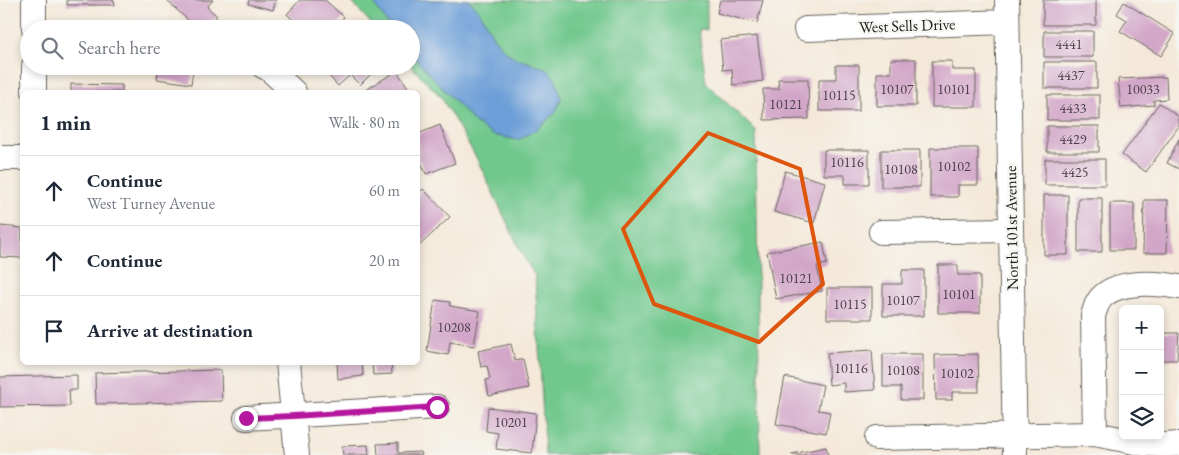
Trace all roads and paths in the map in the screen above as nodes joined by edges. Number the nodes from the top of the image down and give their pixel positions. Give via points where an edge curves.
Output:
1 (34, 0) edge
2 (1007, 11) edge
3 (34, 20) edge
4 (806, 29) dead end
5 (34, 75) edge
6 (276, 75) edge
7 (34, 90) edge
8 (292, 90) edge
9 (0, 158) edge
10 (20, 158) edge
11 (1011, 230) junction
12 (881, 232) dead end
13 (1179, 287) edge
14 (288, 365) edge
15 (437, 407) dead end
16 (293, 416) junction
17 (246, 418) dead end
18 (1095, 434) junction
19 (877, 438) dead end
20 (1179, 444) edge
21 (1015, 446) edge
22 (296, 455) edge

1 - 3 street
2 - 4 street, West Sells Drive
2 - 11 street, North 101st Avenue
5 - 7 street
6 - 8 street
9 - 10 street
11 - 12 street
11 - 21 street, North 101st Avenue
13 - 18 street via 1122,285 1103,296 1096,306 1093,316
14 - 16 street
15 - 16 street
16 - 17 street
16 - 22 street
18 - 20 street via 1145,444
18 - 21 street
19 - 21 street

